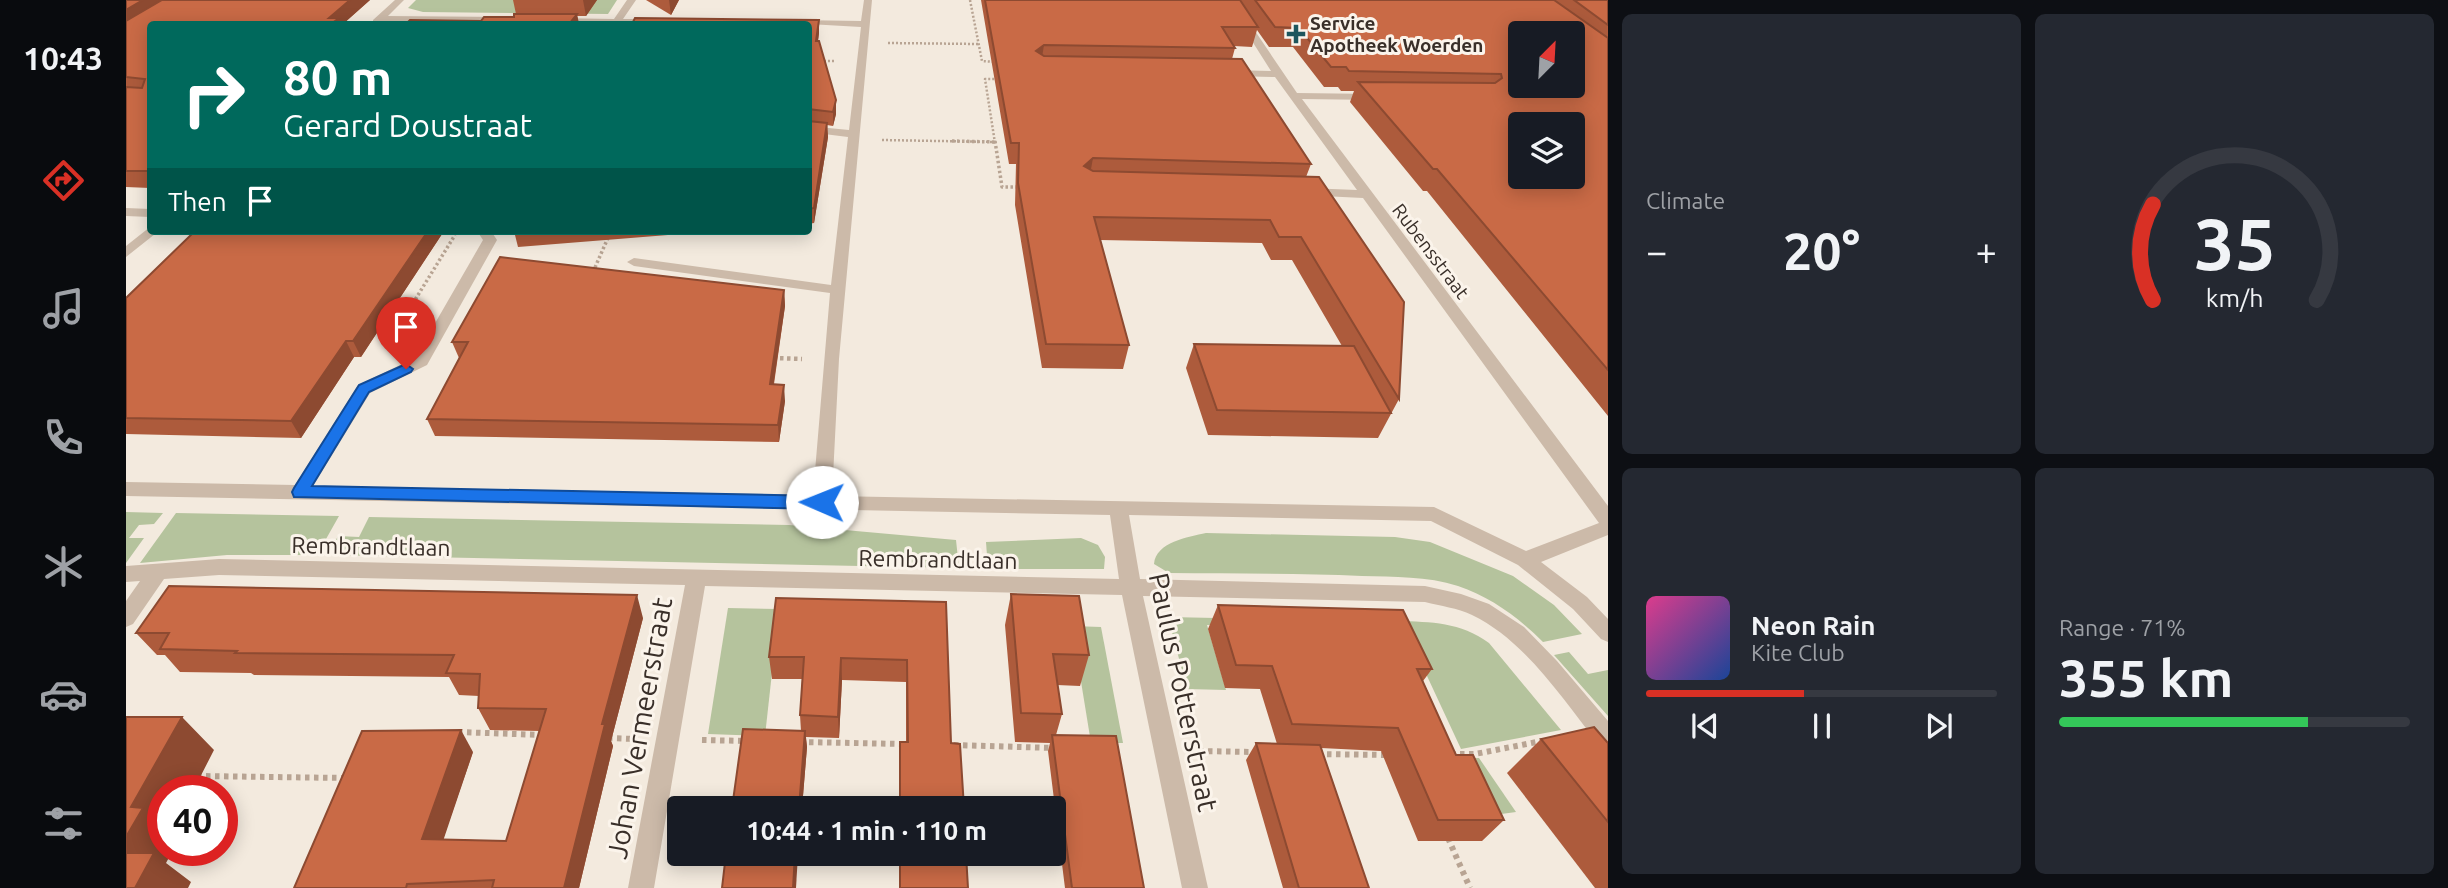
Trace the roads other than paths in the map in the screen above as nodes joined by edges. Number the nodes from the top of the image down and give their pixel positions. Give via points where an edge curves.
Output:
1 (400, 0) edge
2 (632, 0) edge
3 (867, 0) edge
4 (1230, 0) edge
5 (516, 20) edge
6 (378, 21) edge
7 (446, 21) edge
8 (617, 21) edge
9 (812, 23) edge
10 (865, 24) junction
11 (1222, 73) edge
12 (1278, 74) junction
13 (1294, 96) junction
14 (1384, 97) edge
15 (812, 130) edge
16 (854, 136) junction
17 (1296, 192) edge
18 (1365, 194) junction
19 (126, 212) edge
20 (147, 213) edge
21 (147, 234) edge
22 (487, 235) edge
23 (126, 253) edge
24 (634, 262) dead end
25 (838, 290) junction
26 (126, 489) edge
27 (300, 492) junction
28 (822, 502) junction
29 (1118, 508) junction
30 (1608, 520) edge
31 (1608, 527) edge
32 (1525, 560) junction
33 (157, 573) junction
34 (126, 574) edge
35 (696, 578) junction
36 (1131, 589) junction
37 (126, 618) edge
38 (1608, 634) edge
39 (1604, 734) edge
40 (641, 888) edge
41 (1195, 888) edge

1 - 6 street
2 - 8 street
3 - 10 street
4 - 12 street, Rubensstraat
5 - 7 street
9 - 10 street
10 - 16 street
11 - 12 street
12 - 13 street, Rubensstraat
13 - 14 street
13 - 18 street, Rubensstraat
15 - 16 street
16 - 25 street
17 - 18 street
18 - 30 street, Rubensstraat
19 - 20 street
21 - 23 street
22 - 27 street via 490,240 421,361 364,389
24 - 25 street
25 - 28 street
26 - 27 street
27 - 28 street
28 - 29 street
29 - 32 street via 1434,514
29 - 36 street, Paulus Potterstraat
31 - 32 street
32 - 38 street via 1580,603
33 - 34 street, Rembrandtlaan
33 - 35 street, Rembrandtlaan via 219,567
33 - 37 street
35 - 36 street, Rembrandtlaan
35 - 40 street, Johan Vermeerstraat
36 - 39 street, Rembrandtlaan via 1424,594 1456,601 1484,610 1527,645
36 - 41 street, Paulus Potterstraat

